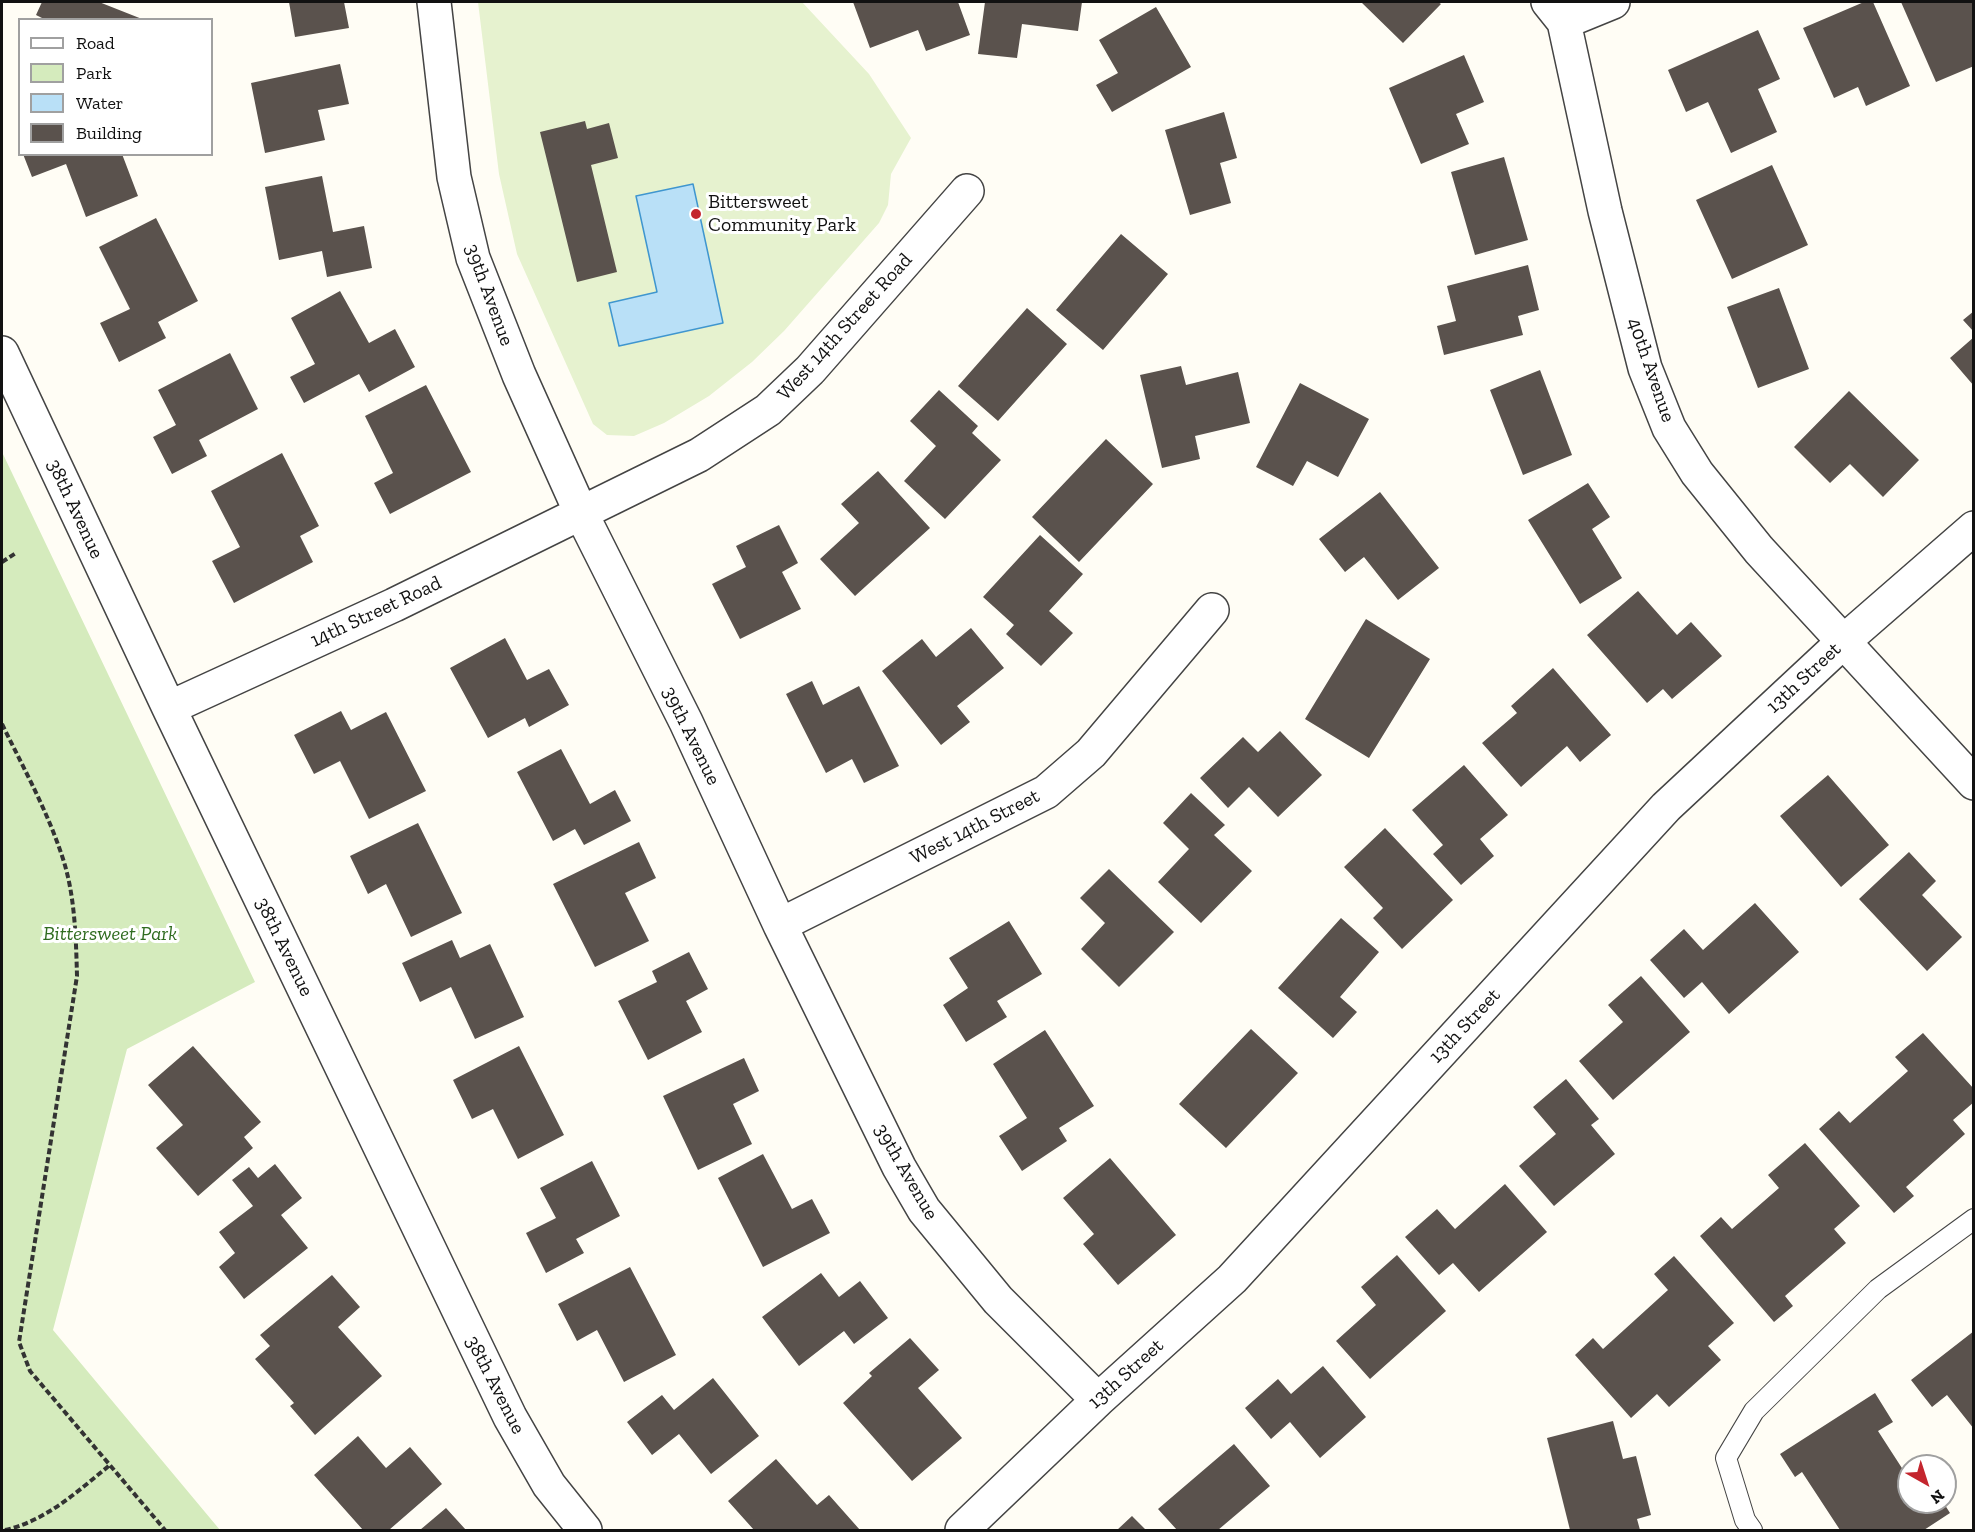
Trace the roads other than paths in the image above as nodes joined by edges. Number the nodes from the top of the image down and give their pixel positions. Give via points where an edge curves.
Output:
1 (434, 2) edge
2 (1613, 2) edge
3 (1556, 12) edge
4 (967, 191) dead end
5 (2, 354) edge
6 (581, 513) junction
7 (1974, 528) edge
8 (1212, 610) dead end
9 (1843, 642) junction
10 (169, 708) junction
11 (1974, 783) edge
12 (780, 925) junction
13 (1974, 1219) edge
14 (1098, 1400) junction
15 (585, 1530) edge
16 (962, 1530) edge
17 (1752, 1530) edge

1 - 6 street, 39th Avenue via 454,177 473,258 519,375
2 - 3 street
3 - 9 street, 40th Avenue via 1642,357 1669,428 1696,473
4 - 6 street, West 14th Street Road via 810,370 768,410 699,455
5 - 10 street, 38th Avenue
6 - 10 street, 14th Street Road via 394,605
6 - 12 street, 39th Avenue via 686,722
7 - 9 street, 13th Street
8 - 12 street, West 14th Street via 1091,753 1046,792
9 - 11 street, 40th Avenue
9 - 14 street, 13th Street via 1666,807 1232,1279
10 - 15 street, 38th Avenue via 510,1417 549,1485
12 - 14 street, 39th Avenue via 924,1210 998,1300
13 - 17 lane via 1878,1289 1754,1412 1726,1458 1745,1520
14 - 16 street, 13th Street

